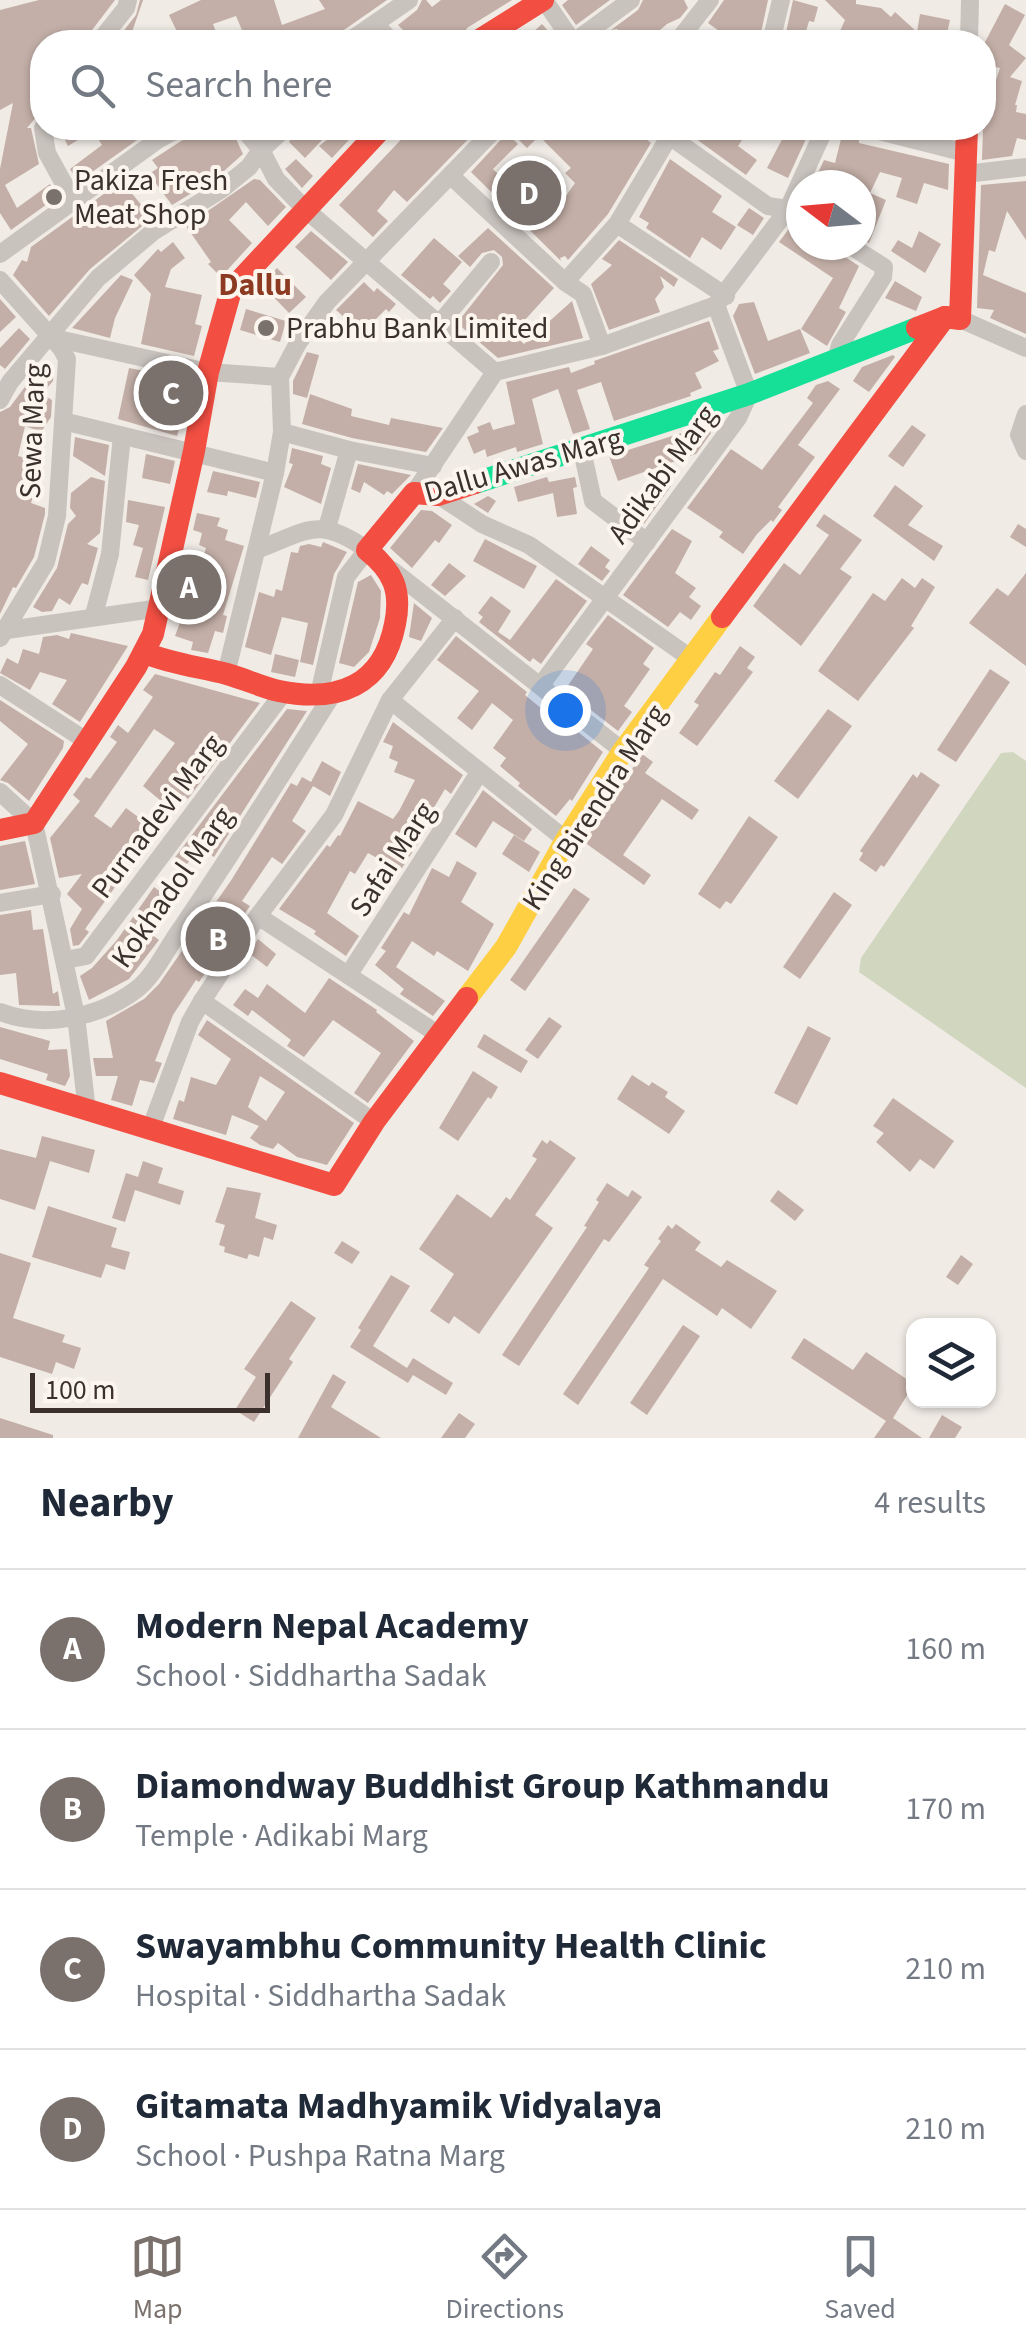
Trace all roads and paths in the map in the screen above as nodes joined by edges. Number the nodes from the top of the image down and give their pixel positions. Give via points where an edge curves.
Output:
1 (128, 0) edge
2 (409, 0) edge
3 (544, 0) edge
4 (631, 0) edge
5 (780, 0) edge
6 (970, 0) edge
7 (700, 5) edge
8 (376, 25) junction
9 (109, 30) edge
10 (368, 30) edge
11 (381, 30) edge
12 (495, 30) edge
13 (565, 30) edge
14 (590, 30) edge
15 (684, 30) edge
16 (773, 30) edge
17 (969, 30) edge
18 (45, 140) edge
19 (158, 140) edge
20 (253, 140) edge
21 (272, 140) edge
22 (370, 140) edge
23 (485, 140) edge
24 (660, 140) edge
25 (675, 140) edge
26 (821, 140) edge
27 (900, 140) edge
28 (966, 140) edge
29 (261, 150) junction
30 (966, 164) junction
31 (1026, 168) edge
32 (810, 170) edge
33 (452, 176) junction
34 (74, 202) junction
35 (304, 209) junction
36 (786, 211) edge
37 (786, 223) edge
38 (618, 224) junction
39 (0, 254) edge
40 (873, 260) edge
41 (367, 262) junction
42 (492, 262) dead end
43 (564, 282) junction
44 (1, 283) edge
45 (721, 300) junction
46 (952, 318) junction
47 (440, 323) junction
48 (48, 336) junction
49 (602, 346) junction
50 (1026, 348) edge
51 (836, 360) junction
52 (208, 372) junction
53 (495, 372) junction
54 (280, 377) junction
55 (749, 394) junction
56 (0, 400) edge
57 (1026, 414) edge
58 (63, 421) junction
59 (282, 432) junction
60 (122, 436) junction
61 (349, 450) junction
62 (582, 450) junction
63 (194, 451) junction
64 (1026, 451) edge
65 (433, 466) junction
66 (276, 474) junction
67 (414, 493) junction
68 (438, 495) junction
69 (326, 528) junction
70 (646, 542) junction
71 (259, 549) junction
72 (367, 550) junction
73 (392, 570) junction
74 (606, 598) junction
75 (160, 608) junction
76 (94, 616) junction
77 (455, 618) junction
78 (1, 633) edge
79 (145, 653) junction
80 (692, 658) junction
81 (226, 674) junction
82 (0, 685) edge
83 (541, 685) junction
84 (284, 692) junction
85 (326, 695) junction
86 (390, 700) junction
87 (86, 740) junction
88 (623, 752) junction
89 (479, 773) junction
90 (0, 792) edge
91 (34, 823) junction
92 (0, 830) edge
93 (566, 840) junction
94 (52, 894) junction
95 (0, 903) edge
96 (258, 916) junction
97 (65, 960) junction
98 (350, 974) junction
99 (202, 1001) junction
100 (0, 1012) edge
101 (76, 1016) junction
102 (439, 1035) junction
103 (0, 1083) edge
104 (86, 1111) junction
105 (374, 1122) junction
106 (150, 1130) junction

1 - 9 street
2 - 8 street
3 - 12 street
3 - 13 street
4 - 14 street
5 - 16 street
6 - 17 street
7 - 15 street
8 - 10 street
8 - 11 street
18 - 34 street
19 - 34 street
20 - 29 street
21 - 29 street, Sewa Marg
22 - 35 street
23 - 33 street
24 - 38 street
25 - 36 street via 768,206
26 - 32 street
27 - 30 street
28 - 30 street
29 - 35 street
29 - 48 street, Sewa Marg via 222,190 154,231 98,278
30 - 31 street
30 - 46 street
33 - 41 street
33 - 43 street
34 - 39 street
35 - 41 street
35 - 52 street via 231,290
37 - 45 street
38 - 43 street
38 - 45 street
40 - 51 street via 884,267 882,277
41 - 47 street
41 - 54 street via 327,302
42 - 47 street
43 - 49 street via 583,294
44 - 48 street, Sewa Marg
45 - 49 street
45 - 55 street, Adikabi Marg
46 - 50 street
46 - 51 street, Dallu Awas Marg
46 - 80 street, King Birendra Marg
47 - 53 street
48 - 52 street
48 - 56 street
48 - 58 street, Sewa Marg via 67,359
49 - 53 street
51 - 55 street, Dallu Awas Marg
52 - 54 street
52 - 63 street
53 - 65 street
54 - 59 street
55 - 62 street, Dallu Awas Marg
55 - 70 street, Adikabi Marg
57 - 64 street via 1019,436
58 - 60 street
58 - 78 street, Sewa Marg via 57,516 46,562
59 - 61 street
59 - 66 street
60 - 63 street
60 - 76 street via 110,554
61 - 65 street
61 - 69 street
62 - 68 street, Dallu Awas Marg
62 - 70 street via 593,501
63 - 66 street
63 - 75 street
65 - 67 street
66 - 71 street
67 - 68 street, Dallu Awas Marg
67 - 72 street, Dallu Awas Marg
68 - 74 street via 530,545
69 - 71 street
69 - 72 street
70 - 74 street, Adikabi Marg
71 - 81 street
72 - 73 street
72 - 85 street, Kokhadol Marg via 346,578
73 - 77 street
73 - 85 street via 398,596 387,654 362,684
74 - 80 street
74 - 83 street, Adikabi Marg
75 - 76 street
75 - 79 street
76 - 78 street
77 - 83 street
77 - 86 street
79 - 81 street
79 - 87 street
80 - 88 street, King Birendra Marg
81 - 84 street
82 - 87 street
83 - 88 street
84 - 85 street
84 - 97 street, Purnadevi Marg via 86,956
85 - 101 street, Kokhadol Marg via 237,847 140,987 99,1012
86 - 89 street
86 - 96 street via 334,816
87 - 91 street
88 - 93 street, King Birendra Marg
89 - 93 street
89 - 98 street, Safai Marg
90 - 91 street
91 - 92 street
91 - 94 street, Purnadevi Marg
93 - 102 street, King Birendra Marg via 506,947
94 - 95 street, Purnadevi Marg
94 - 97 street, Purnadevi Marg
96 - 98 street
96 - 99 street
97 - 101 street, Purnadevi Marg
98 - 102 street
99 - 105 street
99 - 106 street
100 - 101 street, Kokhadol Marg via 24,1021
101 - 104 street, Purnadevi Marg
102 - 105 street, King Birendra Marg
103 - 104 street, King Birendra Marg
104 - 106 street, King Birendra Marg
105 - 106 street, King Birendra Marg via 334,1185

